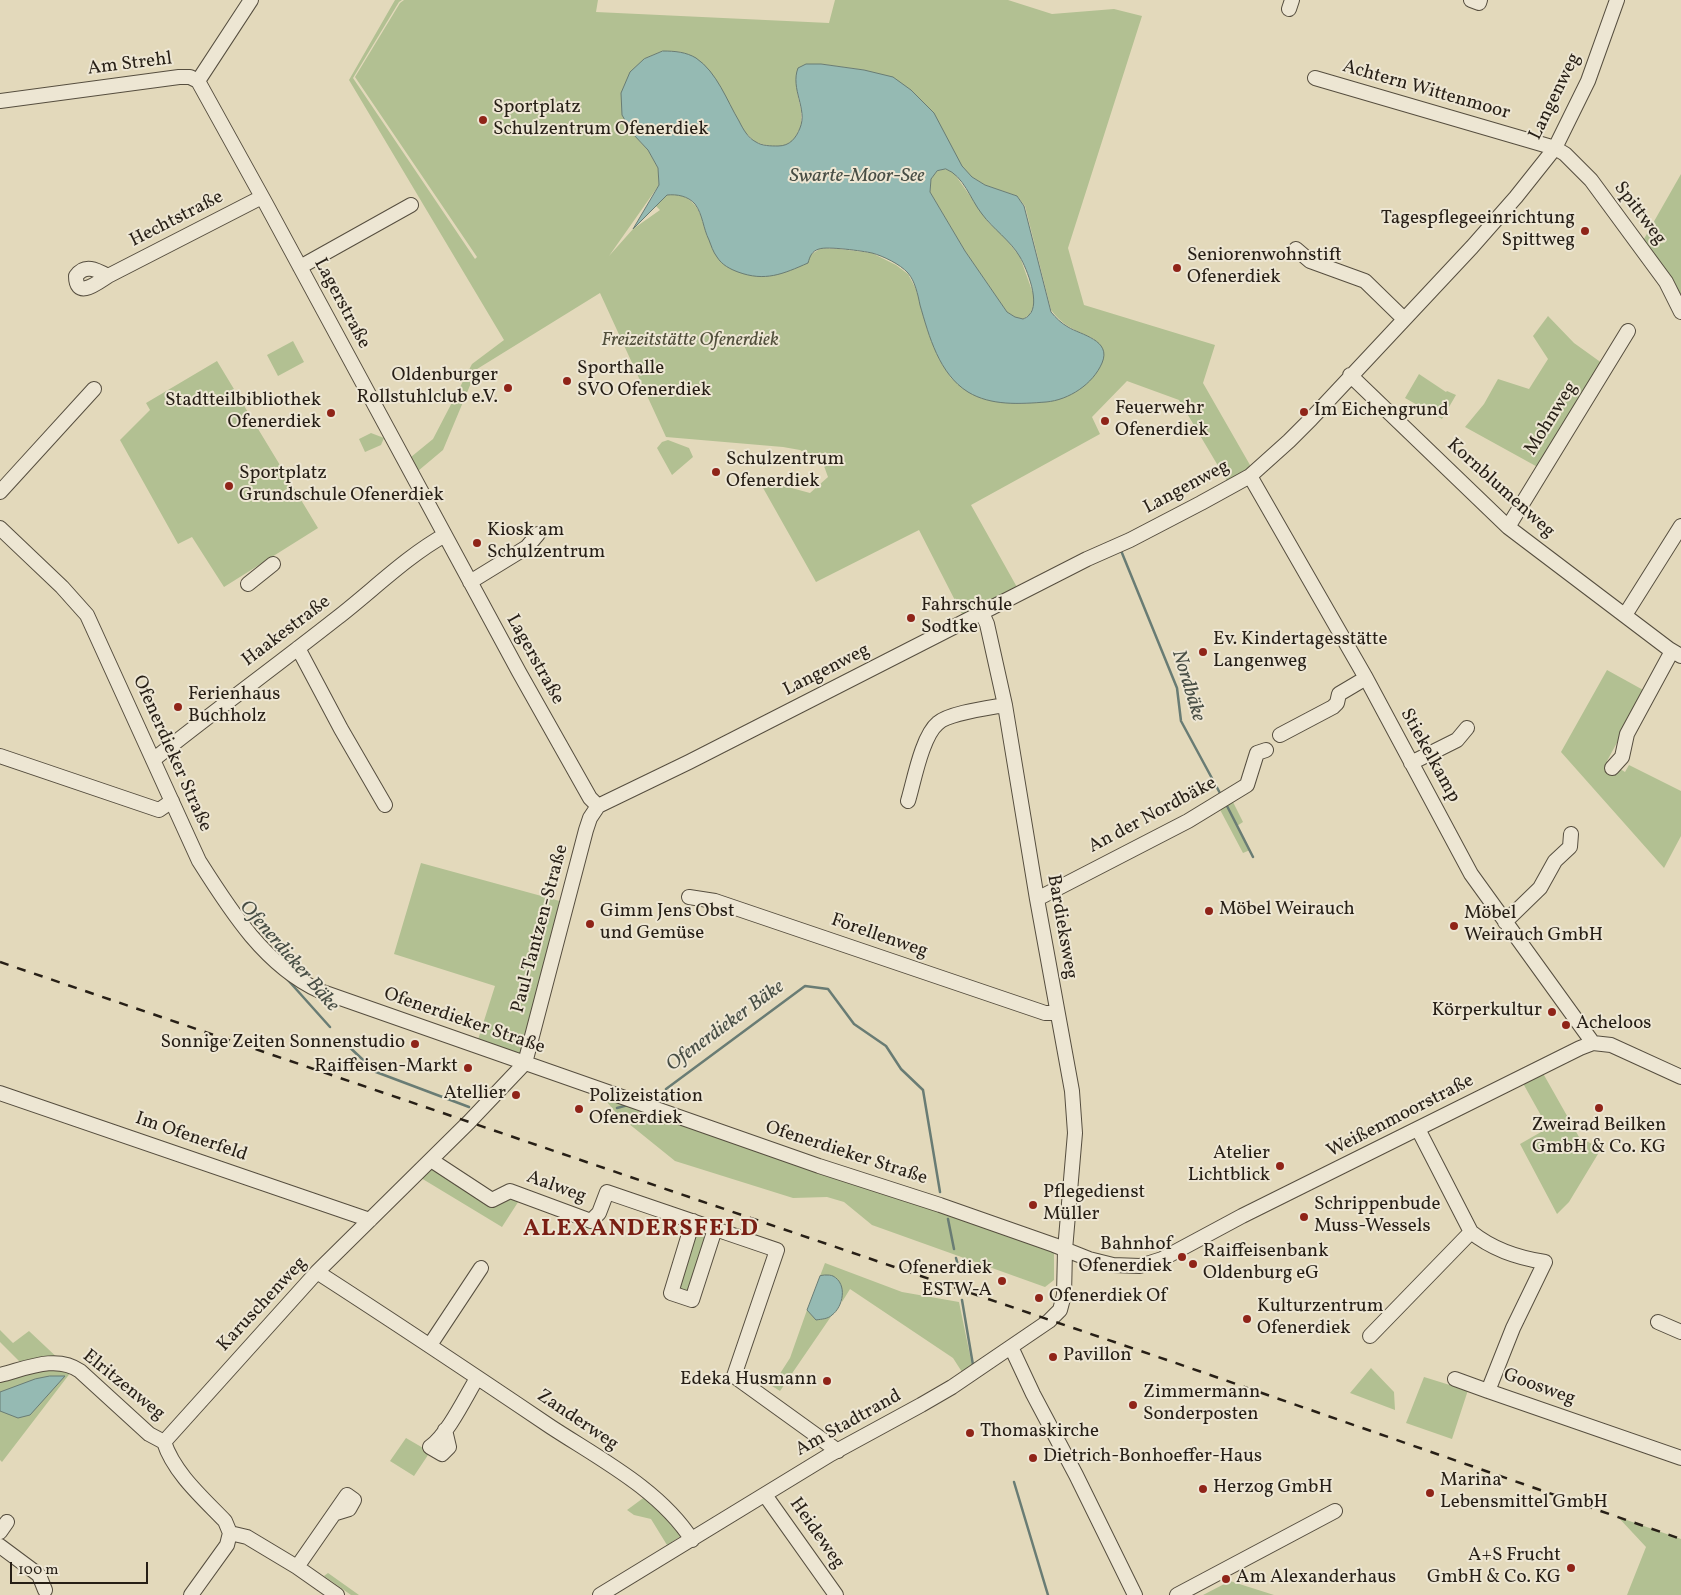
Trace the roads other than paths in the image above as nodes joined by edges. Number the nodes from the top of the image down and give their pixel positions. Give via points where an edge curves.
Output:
1 (251, 0) edge
2 (1471, 0) edge
3 (1480, 0) edge
4 (1617, 0) edge
5 (1315, 78) dead end
6 (198, 81) junction
7 (0, 101) edge
8 (1555, 148) junction
9 (262, 197) junction
10 (411, 205) dead end
11 (1296, 249) dead end
12 (300, 267) junction
13 (108, 276) dead end
14 (1681, 312) edge
15 (1404, 319) junction
16 (1628, 331) dead end
17 (1350, 376) junction
18 (94, 389) dead end
19 (1250, 476) junction
20 (0, 492) edge
21 (1681, 526) edge
22 (1508, 527) junction
23 (0, 528) edge
24 (538, 534) dead end
25 (445, 535) junction
26 (273, 564) dead end
27 (470, 582) junction
28 (248, 584) dead end
29 (982, 613) junction
30 (1625, 615) junction
31 (298, 648) junction
32 (1677, 654) edge
33 (1366, 678) junction
34 (1005, 704) junction
35 (1467, 728) dead end
36 (1280, 735) dead end
37 (1266, 750) dead end
38 (0, 756) edge
39 (153, 760) junction
40 (1411, 763) junction
41 (1612, 768) dead end
42 (172, 801) junction
43 (908, 802) dead end
44 (385, 806) dead end
45 (598, 806) junction
46 (1571, 834) dead end
47 (689, 897) dead end
48 (1037, 899) junction
49 (1505, 922) junction
50 (1057, 1010) junction
51 (1593, 1043) junction
52 (525, 1063) junction
53 (1681, 1077) edge
54 (0, 1093) edge
55 (1418, 1129) junction
56 (431, 1160) junction
57 (370, 1220) junction
58 (693, 1222) junction
59 (715, 1229) junction
60 (1470, 1232) junction
61 (1065, 1250) junction
62 (1140, 1266) joint
63 (481, 1268) dead end
64 (317, 1272) junction
65 (1658, 1322) dead end
66 (1681, 1332) edge
67 (1370, 1336) dead end
68 (430, 1345) junction
69 (1011, 1347) junction
70 (0, 1375) edge
71 (477, 1378) junction
72 (1455, 1379) dead end
73 (1488, 1391) junction
74 (445, 1430) dead end
75 (164, 1442) junction
76 (838, 1451) junction
77 (1681, 1458) edge
78 (765, 1495) junction
79 (1334, 1511) dead end
80 (336, 1512) dead end
81 (230, 1533) junction
82 (692, 1540) junction
83 (0, 1546) edge
84 (297, 1568) junction
85 (46, 1593) edge
86 (191, 1595) edge
87 (337, 1595) edge
88 (600, 1595) edge
89 (836, 1595) edge
90 (1135, 1595) edge
91 (1177, 1595) edge

1 - 6 street, Am Strehl
2 - 3 street via 1479,3
4 - 8 street, Langenweg via 1588,81
5 - 8 street, Achtern Wittenmoor
6 - 7 street, Am Strehl via 179,77
6 - 9 street, Lagerstraße
8 - 14 street, Spittweg via 1591,180 1666,282
8 - 15 street, Langenweg via 1496,220
9 - 12 street, Lagerstraße
9 - 13 street, Hechtstraße
10 - 12 street
11 - 15 street via 1310,261 1365,281
12 - 25 street, Lagerstraße
15 - 17 street, Langenweg
16 - 22 street, Mohnweg
17 - 19 street, Langenweg via 1289,441
17 - 22 street, Kornblumenweg
18 - 20 street
19 - 29 street, Langenweg
19 - 33 street, Stiekelkamp
21 - 30 street
22 - 30 street, Kornblumenweg
23 - 39 street, Ofenerdieker Straße via 88,615
24 - 27 street via 527,547
25 - 27 street, Lagerstraße
25 - 31 street, Haakestraße
26 - 28 street
27 - 45 street, Lagerstraße via 573,770
29 - 34 street, Bardieksweg
29 - 45 street, Langenweg
30 - 32 street, Kornblumenweg
31 - 39 street, Haakestraße
31 - 44 street
32 - 41 street via 1627,734 1622,757
33 - 36 street via 1339,694 1333,707
33 - 40 street, Stiekelkamp
34 - 43 street via 938,722 926,738
34 - 48 street, Bardieksweg
35 - 40 street via 1457,740
37 - 48 street, An der Nordbäke via 1257,753 1248,785 1188,821
38 - 42 street via 159,810
39 - 42 street, Ofenerdieker Straße
40 - 49 street, Stiekelkamp via 1471,874
42 - 52 street, Ofenerdieker Straße via 199,861 221,896 266,951 303,983
45 - 52 street, Paul-Tantzen-Straße via 586,830
46 - 49 street via 1570,847 1554,861 1540,888
47 - 50 street, Forellenweg via 715,901 1045,1013
48 - 50 street, Bardieksweg
49 - 51 street, Stiekelkamp
50 - 61 street, Bardieksweg via 1072,1091 1075,1134
51 - 53 street via 1611,1045
51 - 55 street, Weißenmoorstraße
52 - 56 street, Karuschenweg
52 - 61 street, Ofenerdieker Straße
54 - 57 street, Im Ofenerfeld
55 - 60 street
55 - 62 street, Weißenmoorstraße via 1162,1258
56 - 57 street, Karuschenweg
56 - 58 street, Aalweg via 492,1200 510,1191 591,1221 599,1213 607,1192
57 - 64 street, Karuschenweg
58 - 59 street
58 - 59 street via 671,1293 692,1300
59 - 76 street via 777,1250 734,1376
60 - 67 street
60 - 73 street, Goosweg via 1486,1244 1526,1259 1545,1262 1513,1328
61 - 62 street, Ofenerdieker Straße via 1114,1265
61 - 69 street, Am Stadtrand via 1064,1296 1060,1310
63 - 68 street
64 - 68 street, Zanderweg
64 - 75 street, Karuschenweg
65 - 66 street
68 - 71 street, Zanderweg
69 - 76 street, Am Stadtrand via 921,1405
69 - 90 street
70 - 75 street, Elritzenweg via 51,1363 67,1364 80,1371 149,1434
71 - 74 street
71 - 82 street, Zanderweg via 648,1492 668,1509
72 - 73 street
73 - 77 street, Goosweg
75 - 81 street via 174,1464 225,1522
76 - 78 street, Am Stadtrand
78 - 82 street, Am Stadtrand
78 - 89 street, Heideweg
79 - 91 street
80 - 84 street
81 - 84 street via 247,1537
81 - 86 street via 227,1545
82 - 88 street, Am Stadtrand
83 - 85 street via 39,1575
84 - 87 street

